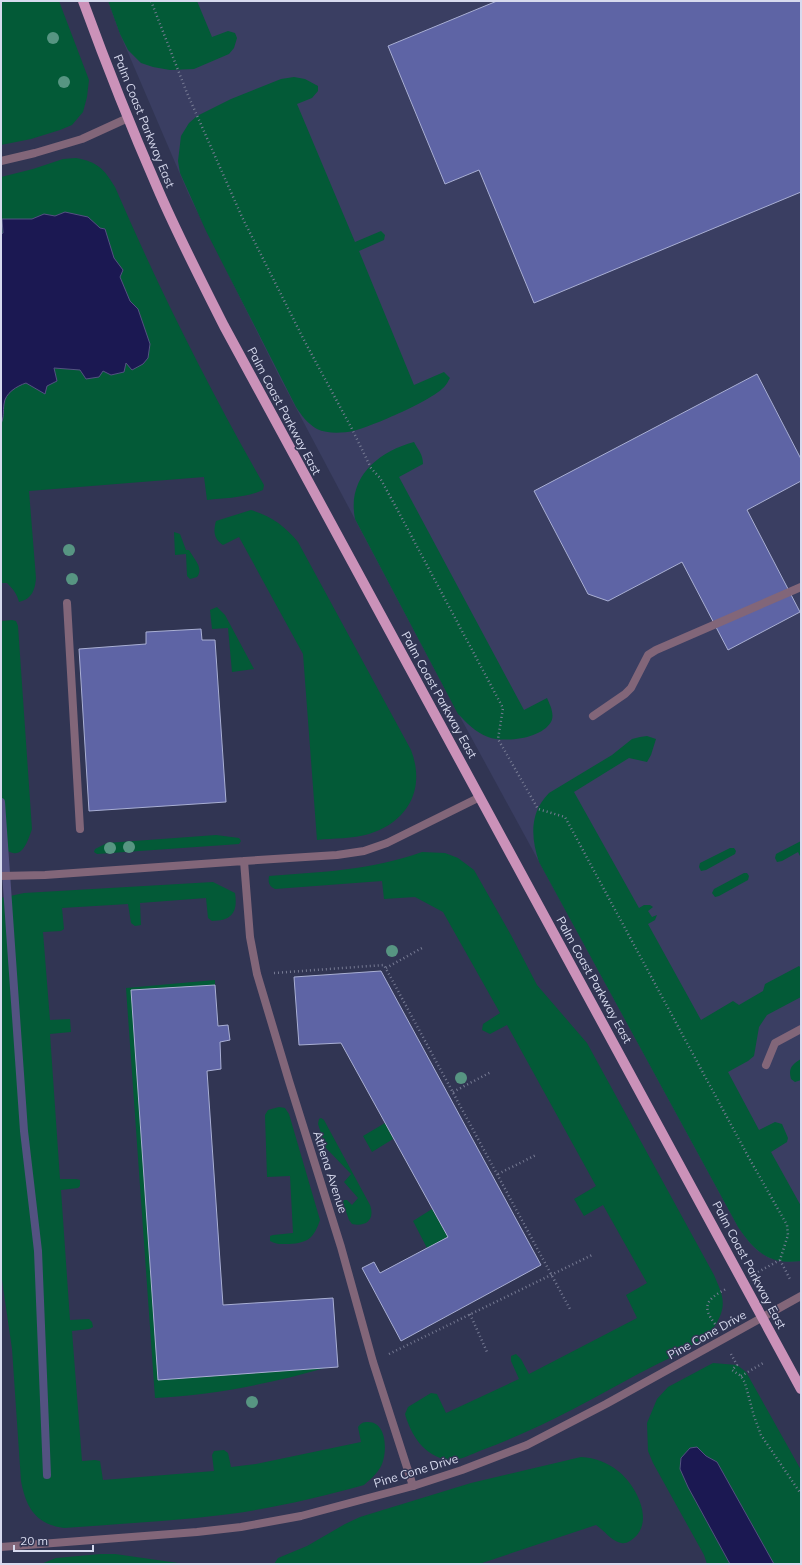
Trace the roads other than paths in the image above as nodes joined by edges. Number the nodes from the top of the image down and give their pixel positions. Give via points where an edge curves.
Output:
1 (83, 1) edge
2 (128, 118) junction
3 (1, 161) edge
4 (801, 587) edge
5 (66, 603) dead end
6 (593, 716) dead end
7 (480, 797) junction
8 (80, 829) dead end
9 (244, 861) junction
10 (1, 876) edge
11 (801, 1029) edge
12 (766, 1065) dead end
13 (801, 1296) edge
14 (762, 1318) junction
15 (801, 1388) edge
16 (413, 1486) junction
17 (1, 1547) edge

1 - 2 main road, Palm Coast Parkway East
2 - 3 street via 82,139
2 - 7 main road, Palm Coast Parkway East via 182,242 224,326
4 - 6 street via 656,650 648,655 631,688
5 - 8 street
7 - 9 street via 394,840 364,851
7 - 14 main road, Palm Coast Parkway East
9 - 10 street
9 - 16 street, Athena Avenue via 250,937 257,974 341,1247 373,1362
11 - 12 street via 775,1043
13 - 14 street, Pine Cone Drive
14 - 15 main road, Palm Coast Parkway East
14 - 16 street, Pine Cone Drive via 527,1445
16 - 17 street, Pine Cone Drive via 301,1516 241,1527

